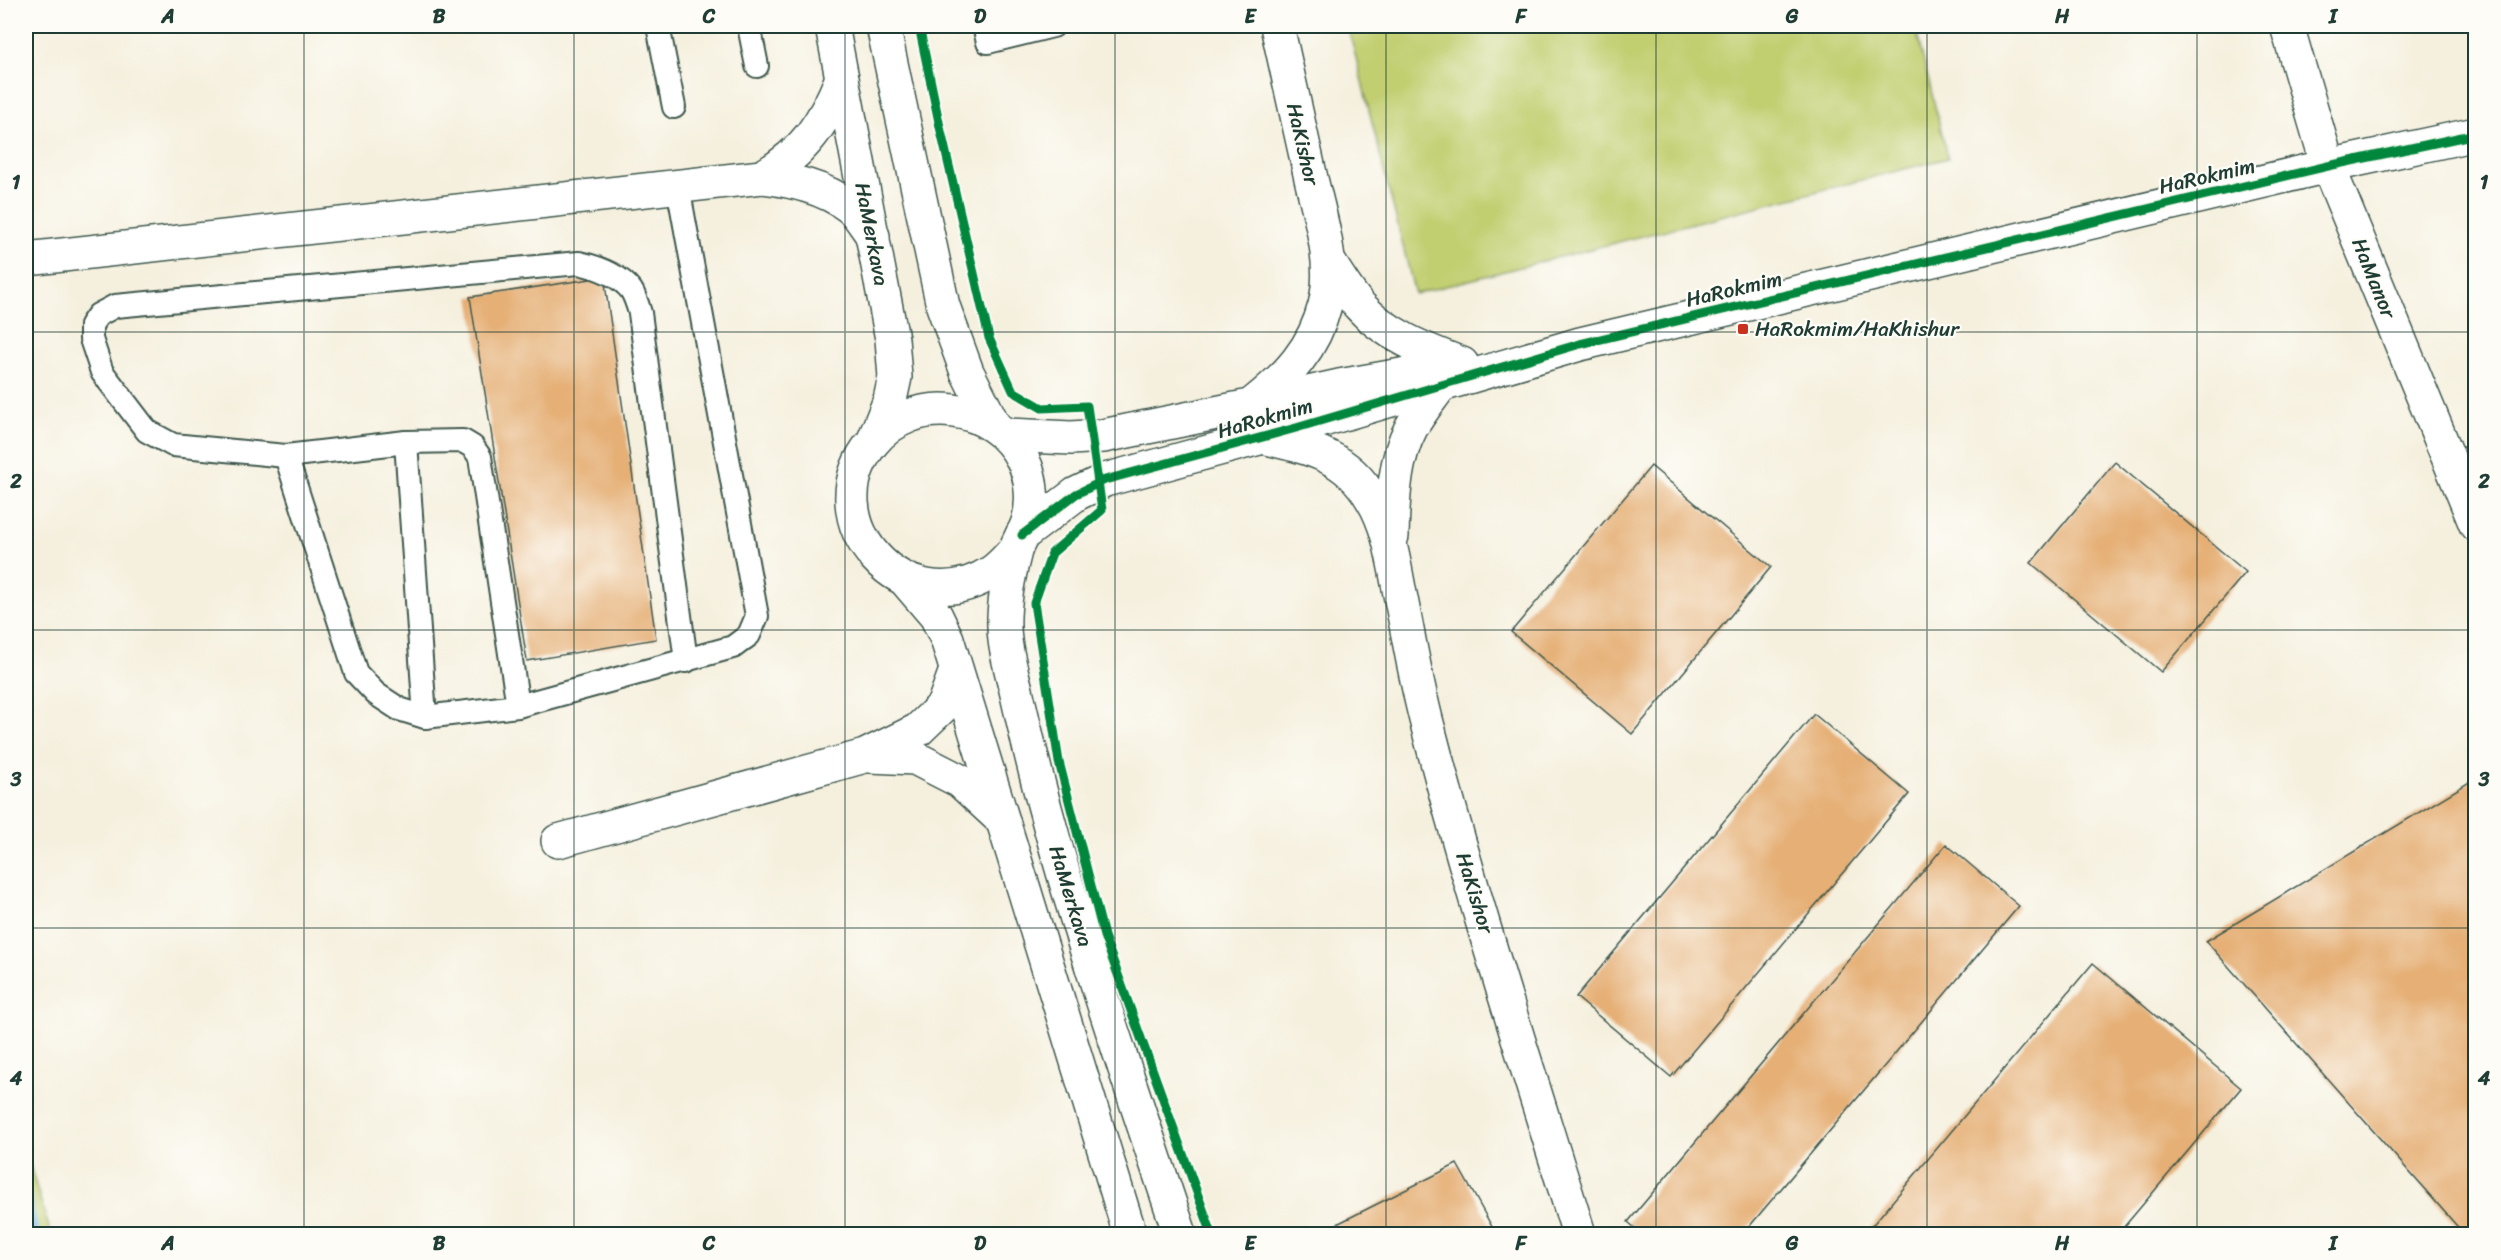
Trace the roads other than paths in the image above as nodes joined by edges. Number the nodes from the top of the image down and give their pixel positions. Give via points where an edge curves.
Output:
1 (658, 26) edge
2 (749, 26) edge
3 (832, 26) edge
4 (883, 26) edge
5 (984, 26) edge
6 (1053, 26) edge
7 (1277, 26) edge
8 (2287, 26) edge
9 (757, 66) dead end
10 (842, 78) junction
11 (674, 106) dead end
12 (2475, 134) edge
13 (2328, 166) junction
14 (762, 177) junction
15 (678, 187) junction
16 (873, 236) junction
17 (27, 259) edge
18 (1329, 262) junction
19 (1451, 375) junction
20 (1250, 406) junction
21 (1000, 430) junction
22 (1262, 438) junction
23 (873, 441) junction
24 (406, 442) junction
25 (286, 456) junction
26 (2475, 525) edge
27 (1019, 542) junction
28 (1391, 547) junction
29 (907, 582) junction
30 (686, 661) junction
31 (956, 670) junction
32 (518, 706) junction
33 (425, 717) junction
34 (865, 756) junction
35 (1000, 818) junction
36 (558, 841) dead end
37 (1130, 1234) edge
38 (1180, 1234) edge
39 (1579, 1234) edge

1 - 11 lane
2 - 9 lane
3 - 10 street, HaMerkava
4 - 21 street via 943,306 967,372
5 - 6 lane via 988,42
7 - 18 street, HaKishor
8 - 13 street, HaManor
10 - 14 street via 829,111 813,134 783,165
10 - 16 street, HaMerkava
12 - 13 street, HaRokmim
13 - 19 street, HaRokmim
13 - 26 street, HaManor
14 - 15 street
14 - 16 street via 794,181 826,192 851,208
15 - 17 street
15 - 30 lane via 757,616 749,635 733,647
16 - 23 street, HaMerkava via 892,339 894,377 890,400
18 - 19 street, HaKishor via 1359,306
18 - 20 street, HaKishor via 1326,303 1315,332 1283,380
19 - 20 street, HaRokmim via 1338,386
19 - 22 street, HaRokmim
19 - 28 street, HaKishor via 1411,428 1401,455
20 - 21 street, HaRokmim via 1103,436 1071,438
21 - 23 street via 980,417 950,409 920,411 894,423
21 - 27 street via 1023,460 1032,490 1028,521
22 - 27 street, HaRokmim via 1105,480 1076,494
22 - 28 street, HaKishor via 1305,447 1328,456 1353,473 1373,500
23 - 29 street via 859,465 852,492 855,520 866,546 884,567
24 - 25 lane
24 - 32 lane via 463,441 480,457
24 - 33 lane
25 - 30 lane via 172,445 147,431 102,372 91,325 98,315 115,306 579,263 596,267 631,291 640,313
25 - 33 lane via 356,673 375,694 399,709
27 - 29 street via 993,571 966,585 934,588
27 - 38 street, HaMerkava via 1005,603 1004,638 1029,748 1070,901
28 - 39 street, HaKishor via 1421,701 1449,809
29 - 31 street via 936,616
30 - 32 lane
31 - 34 street via 943,706 918,730
31 - 35 street
32 - 33 lane
34 - 35 street via 915,758 960,781
34 - 36 street
35 - 37 street

